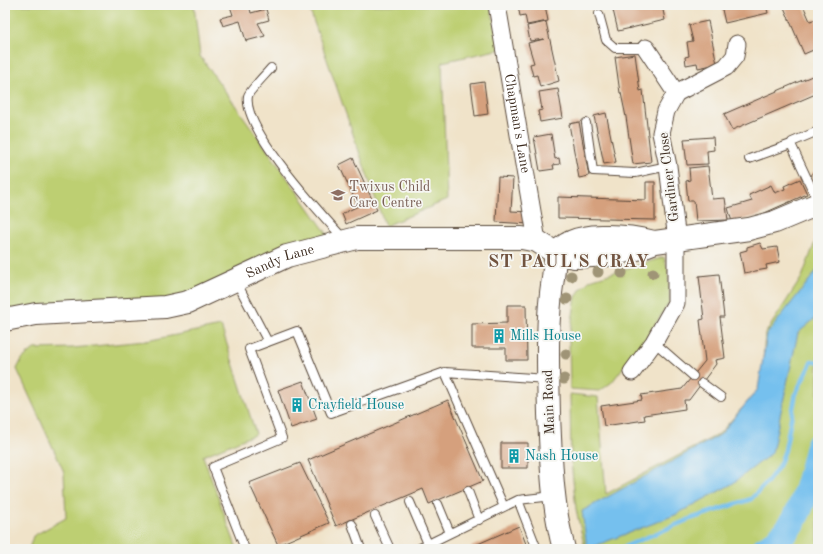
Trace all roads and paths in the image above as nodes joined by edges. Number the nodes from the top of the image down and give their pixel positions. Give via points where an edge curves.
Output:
1 (498, 5) edge
2 (599, 14) dead end
3 (737, 44) dead end
4 (646, 48) joint
5 (271, 68) dead end
6 (676, 93) junction
7 (586, 123) dead end
8 (818, 131) edge
9 (791, 144) junction
10 (749, 159) dead end
11 (668, 166) junction
12 (818, 203) edge
13 (666, 240) junction
14 (346, 241) junction
15 (537, 241) junction
16 (558, 254) junction
17 (235, 280) junction
18 (5, 320) edge
19 (268, 342) junction
20 (654, 342) junction
21 (445, 372) junction
22 (632, 372) dead end
23 (693, 376) dead end
24 (548, 379) junction
25 (702, 383) dead end
26 (721, 397) dead end
27 (468, 491) dead end
28 (553, 496) junction
29 (518, 500) junction
30 (410, 502) dead end
31 (438, 504) dead end
32 (504, 507) junction
33 (375, 516) dead end
34 (479, 520) junction
35 (352, 524) dead end
36 (450, 533) junction
37 (428, 544) junction
38 (245, 549) edge
39 (361, 549) edge
40 (390, 549) edge
41 (418, 549) edge
42 (537, 549) edge
43 (564, 549) edge

1 - 15 street, Chapman's Lane
2 - 4 lane via 606,40 615,48
3 - 6 street via 735,56 726,67
4 - 6 street
5 - 14 lane via 248,94 247,108 260,134 295,182
6 - 11 street, Gardiner Close via 666,111 661,133
7 - 11 lane via 593,171 635,173
8 - 9 lane
9 - 10 lane
9 - 12 lane
11 - 13 street, Gardiner Close
12 - 13 street via 775,222 750,229
13 - 16 street via 608,234 571,241
13 - 20 street, Gardiner Close via 676,303
14 - 15 street, Sandy Lane via 357,238 522,238
14 - 17 street, Sandy Lane via 287,256
15 - 16 street, Sandy Lane
16 - 24 street, Main Road via 551,290
17 - 18 street, Sandy Lane via 188,302 165,307 36,314
17 - 19 lane
19 - 21 lane via 298,331 331,413
19 - 38 lane via 249,349 282,438 213,467
20 - 22 street, Gardiner Close
20 - 23 lane
21 - 24 lane
21 - 32 lane
24 - 28 street, Main Road
25 - 26 lane
27 - 34 lane
28 - 29 lane
28 - 43 street, Main Road
29 - 32 lane
29 - 42 lane
30 - 37 lane
31 - 36 lane
32 - 34 lane
33 - 40 lane
34 - 36 lane
35 - 39 lane
36 - 37 lane
37 - 41 lane

